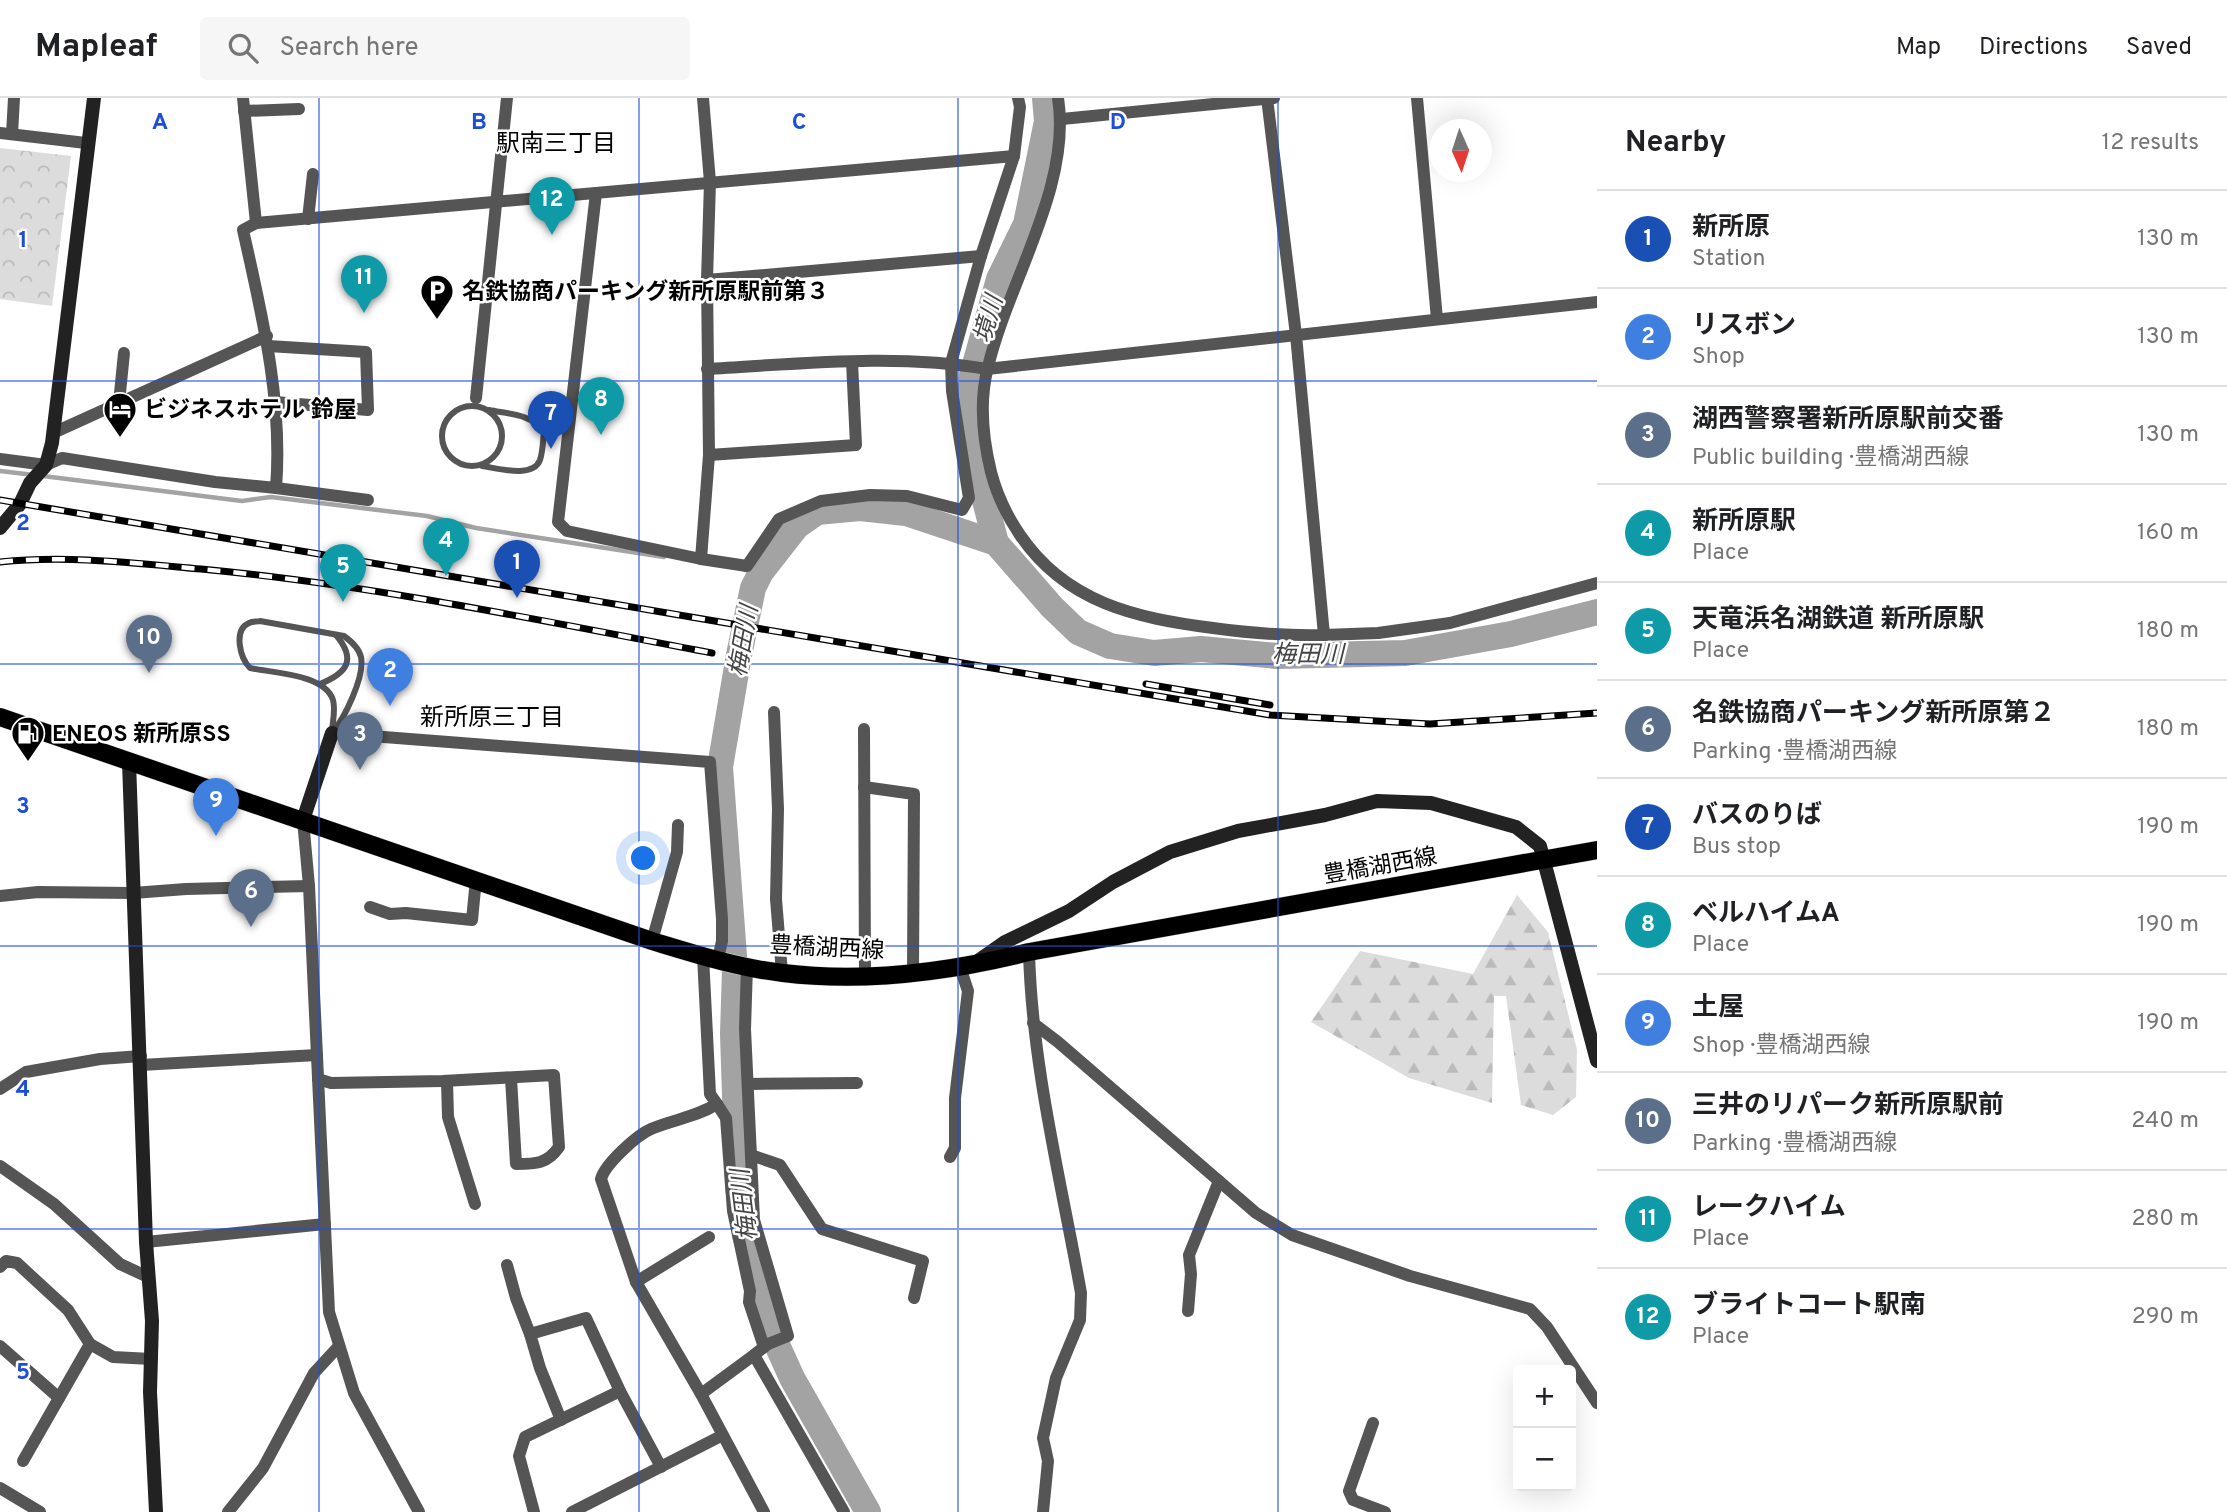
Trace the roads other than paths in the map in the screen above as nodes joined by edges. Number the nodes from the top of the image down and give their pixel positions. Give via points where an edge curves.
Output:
1 (13, 98) edge
2 (94, 98) edge
3 (507, 98) edge
4 (703, 98) edge
5 (1018, 98) edge
6 (1058, 98) edge
7 (1267, 98) edge
8 (1275, 98) edge
9 (1417, 98) edge
10 (243, 104) edge
11 (299, 109) dead end
12 (1062, 119) junction
13 (6, 134) edge
14 (86, 143) junction
15 (1014, 156) junction
16 (313, 174) dead end
17 (710, 182) junction
18 (596, 192) junction
19 (495, 202) junction
20 (308, 219) junction
21 (256, 223) junction
22 (981, 256) junction
23 (707, 280) junction
24 (1597, 302) edge
25 (1437, 319) junction
26 (1296, 335) junction
27 (267, 341) junction
28 (124, 353) dead end
29 (852, 362) junction
30 (951, 363) junction
31 (707, 369) junction
32 (987, 369) junction
33 (275, 402) junction
34 (472, 402) junction
35 (119, 403) junction
36 (486, 409) junction
37 (53, 433) junction
38 (709, 455) junction
39 (0, 459) edge
40 (46, 466) junction
41 (478, 466) junction
42 (276, 488) junction
43 (368, 500) dead end
44 (0, 528) edge
45 (701, 559) junction
46 (1597, 583) edge
47 (336, 635) junction
48 (1324, 635) junction
49 (320, 684) junction
50 (774, 712) dead end
51 (0, 716) edge
52 (864, 729) dead end
53 (332, 733) junction
54 (129, 762) junction
55 (864, 787) junction
56 (303, 820) junction
57 (678, 825) dead end
58 (1597, 850) edge
59 (1544, 860) junction
60 (476, 879) junction
61 (309, 886) junction
62 (133, 893) junction
63 (0, 895) edge
64 (370, 907) dead end
65 (652, 941) junction
66 (1029, 952) junction
67 (715, 959) junction
68 (745, 966) junction
69 (966, 967) junction
70 (913, 972) junction
71 (782, 973) junction
72 (865, 976) junction
73 (1032, 1023) junction
74 (317, 1055) junction
75 (1597, 1060) edge
76 (141, 1061) junction
77 (511, 1078) junction
78 (318, 1079) junction
79 (447, 1081) junction
80 (857, 1083) dead end
81 (748, 1084) junction
82 (0, 1089) edge
83 (717, 1104) junction
84 (751, 1156) junction
85 (950, 1157) dead end
86 (0, 1166) edge
87 (1219, 1181) junction
88 (475, 1204) dead end
89 (325, 1224) junction
90 (709, 1237) dead end
91 (146, 1242) junction
92 (508, 1265) dead end
93 (0, 1267) edge
94 (148, 1277) junction
95 (636, 1282) junction
96 (914, 1298) dead end
97 (1188, 1311) dead end
98 (530, 1334) junction
99 (90, 1344) junction
100 (0, 1346) edge
101 (339, 1346) junction
102 (762, 1349) junction
103 (152, 1359) junction
104 (620, 1391) junction
105 (701, 1394) junction
106 (59, 1398) junction
107 (1597, 1403) edge
108 (561, 1420) junction
109 (1373, 1423) dead end
110 (722, 1436) junction
111 (23, 1461) dead end
112 (662, 1467) junction
113 (0, 1488) edge
114 (40, 1512) edge
115 (156, 1512) edge
116 (228, 1512) edge
117 (419, 1512) edge
118 (534, 1512) edge
119 (572, 1512) edge
120 (764, 1512) edge
121 (844, 1512) edge
122 (1043, 1512) edge
123 (1385, 1512) edge

1 - 13 street
2 - 14 street
3 - 19 street
4 - 17 street
5 - 15 street
6 - 12 street
7 - 8 street
7 - 12 street
7 - 26 street
9 - 25 street
10 - 11 street
10 - 21 street
12 - 32 street via 1045,208 1018,272
13 - 14 street
14 - 37 street
15 - 17 street
15 - 22 street
16 - 20 street
17 - 18 street
17 - 23 street
18 - 19 street
18 - 45 street via 558,522 567,531
19 - 20 street
19 - 34 street
20 - 21 street
21 - 27 street via 243,230
22 - 23 street
22 - 30 street
23 - 31 street
24 - 25 street
25 - 26 street
26 - 32 street
26 - 48 street
27 - 33 street
27 - 33 street via 366,352 368,362 368,410
27 - 35 street
28 - 35 street
29 - 30 street
29 - 31 street
29 - 38 street via 856,445
30 - 32 street
30 - 45 street via 969,498 962,510 907,496 821,501 779,519 747,566
31 - 38 street
32 - 48 street via 983,424 994,484 1030,550 1059,579 1091,598 1178,624
33 - 42 street
34 - 36 lane
34 - 36 lane
34 - 41 lane via 445,421 442,440 458,463
35 - 37 street
36 - 41 lane via 500,425 500,446
36 - 41 lane via 537,422 544,431 540,462 522,471
37 - 40 street
38 - 45 street
39 - 40 street
40 - 42 street via 62,458
40 - 44 street
42 - 43 street
46 - 48 street via 1450,623
47 - 49 lane via 346,646 344,671
47 - 49 lane via 260,621 243,629 239,649 250,668
47 - 53 lane via 355,645 362,667 344,719
49 - 53 lane via 334,702
50 - 71 street via 776,899
51 - 54 main road, 豊橋湖西線
52 - 55 street
53 - 56 street
53 - 67 street via 710,762 722,919 722,941
54 - 56 main road, 豊橋湖西線
54 - 62 street
55 - 70 street via 914,794
55 - 72 street
56 - 60 main road, 豊橋湖西線
56 - 61 street
57 - 65 street via 677,852
58 - 59 main road, 豊橋湖西線
59 - 66 main road, 豊橋湖西線
59 - 69 street via 1540,846 1516,827 1431,803 1377,802 1238,831 1170,852
59 - 75 street
60 - 64 street via 472,920 390,914
60 - 65 main road, 豊橋湖西線
61 - 62 street
61 - 74 street
62 - 63 street
62 - 76 street
65 - 67 main road, 豊橋湖西線
66 - 69 main road, 豊橋湖西線
66 - 73 street
67 - 68 main road, 豊橋湖西線
67 - 83 street via 710,1094
68 - 71 main road, 豊橋湖西線
68 - 81 street
69 - 70 main road, 豊橋湖西線
69 - 85 street via 955,1148
70 - 72 main road, 豊橋湖西線
71 - 72 main road, 豊橋湖西線
73 - 87 street
73 - 122 street via 1081,1293 1080,1320 1056,1378 1043,1438 1048,1461
74 - 76 street
74 - 78 street
76 - 82 street via 100,1059 26,1072
76 - 91 street
77 - 77 street via 516,1164 541,1163 559,1147 554,1075
77 - 79 street
78 - 79 street via 331,1083
78 - 89 street
79 - 88 street via 448,1117
80 - 81 street
81 - 84 street
83 - 95 street via 648,1130 603,1172 602,1186
83 - 102 street via 726,1118 733,1211
84 - 96 street via 780,1166 822,1229 923,1261
84 - 102 street via 754,1220 787,1336
86 - 94 street via 54,1203 120,1264
87 - 97 street via 1189,1255
87 - 107 street via 1256,1213 1292,1235 1410,1276 1530,1309
89 - 91 street
89 - 101 street via 329,1312
90 - 95 street
91 - 94 street
92 - 98 street
93 - 99 street via 6,1261 17,1263 68,1310
94 - 103 street
95 - 105 street
98 - 104 street via 586,1318
98 - 108 street
99 - 103 street via 113,1357
99 - 106 street
100 - 106 street
101 - 116 street via 314,1373 263,1468
101 - 117 street via 354,1393
102 - 105 street
102 - 121 street
103 - 115 street
104 - 108 street
104 - 112 street
105 - 110 street
106 - 111 street
108 - 118 street via 525,1437 519,1456
109 - 123 street via 1349,1491 1353,1500
110 - 112 street
110 - 120 street
112 - 119 street
113 - 114 street

